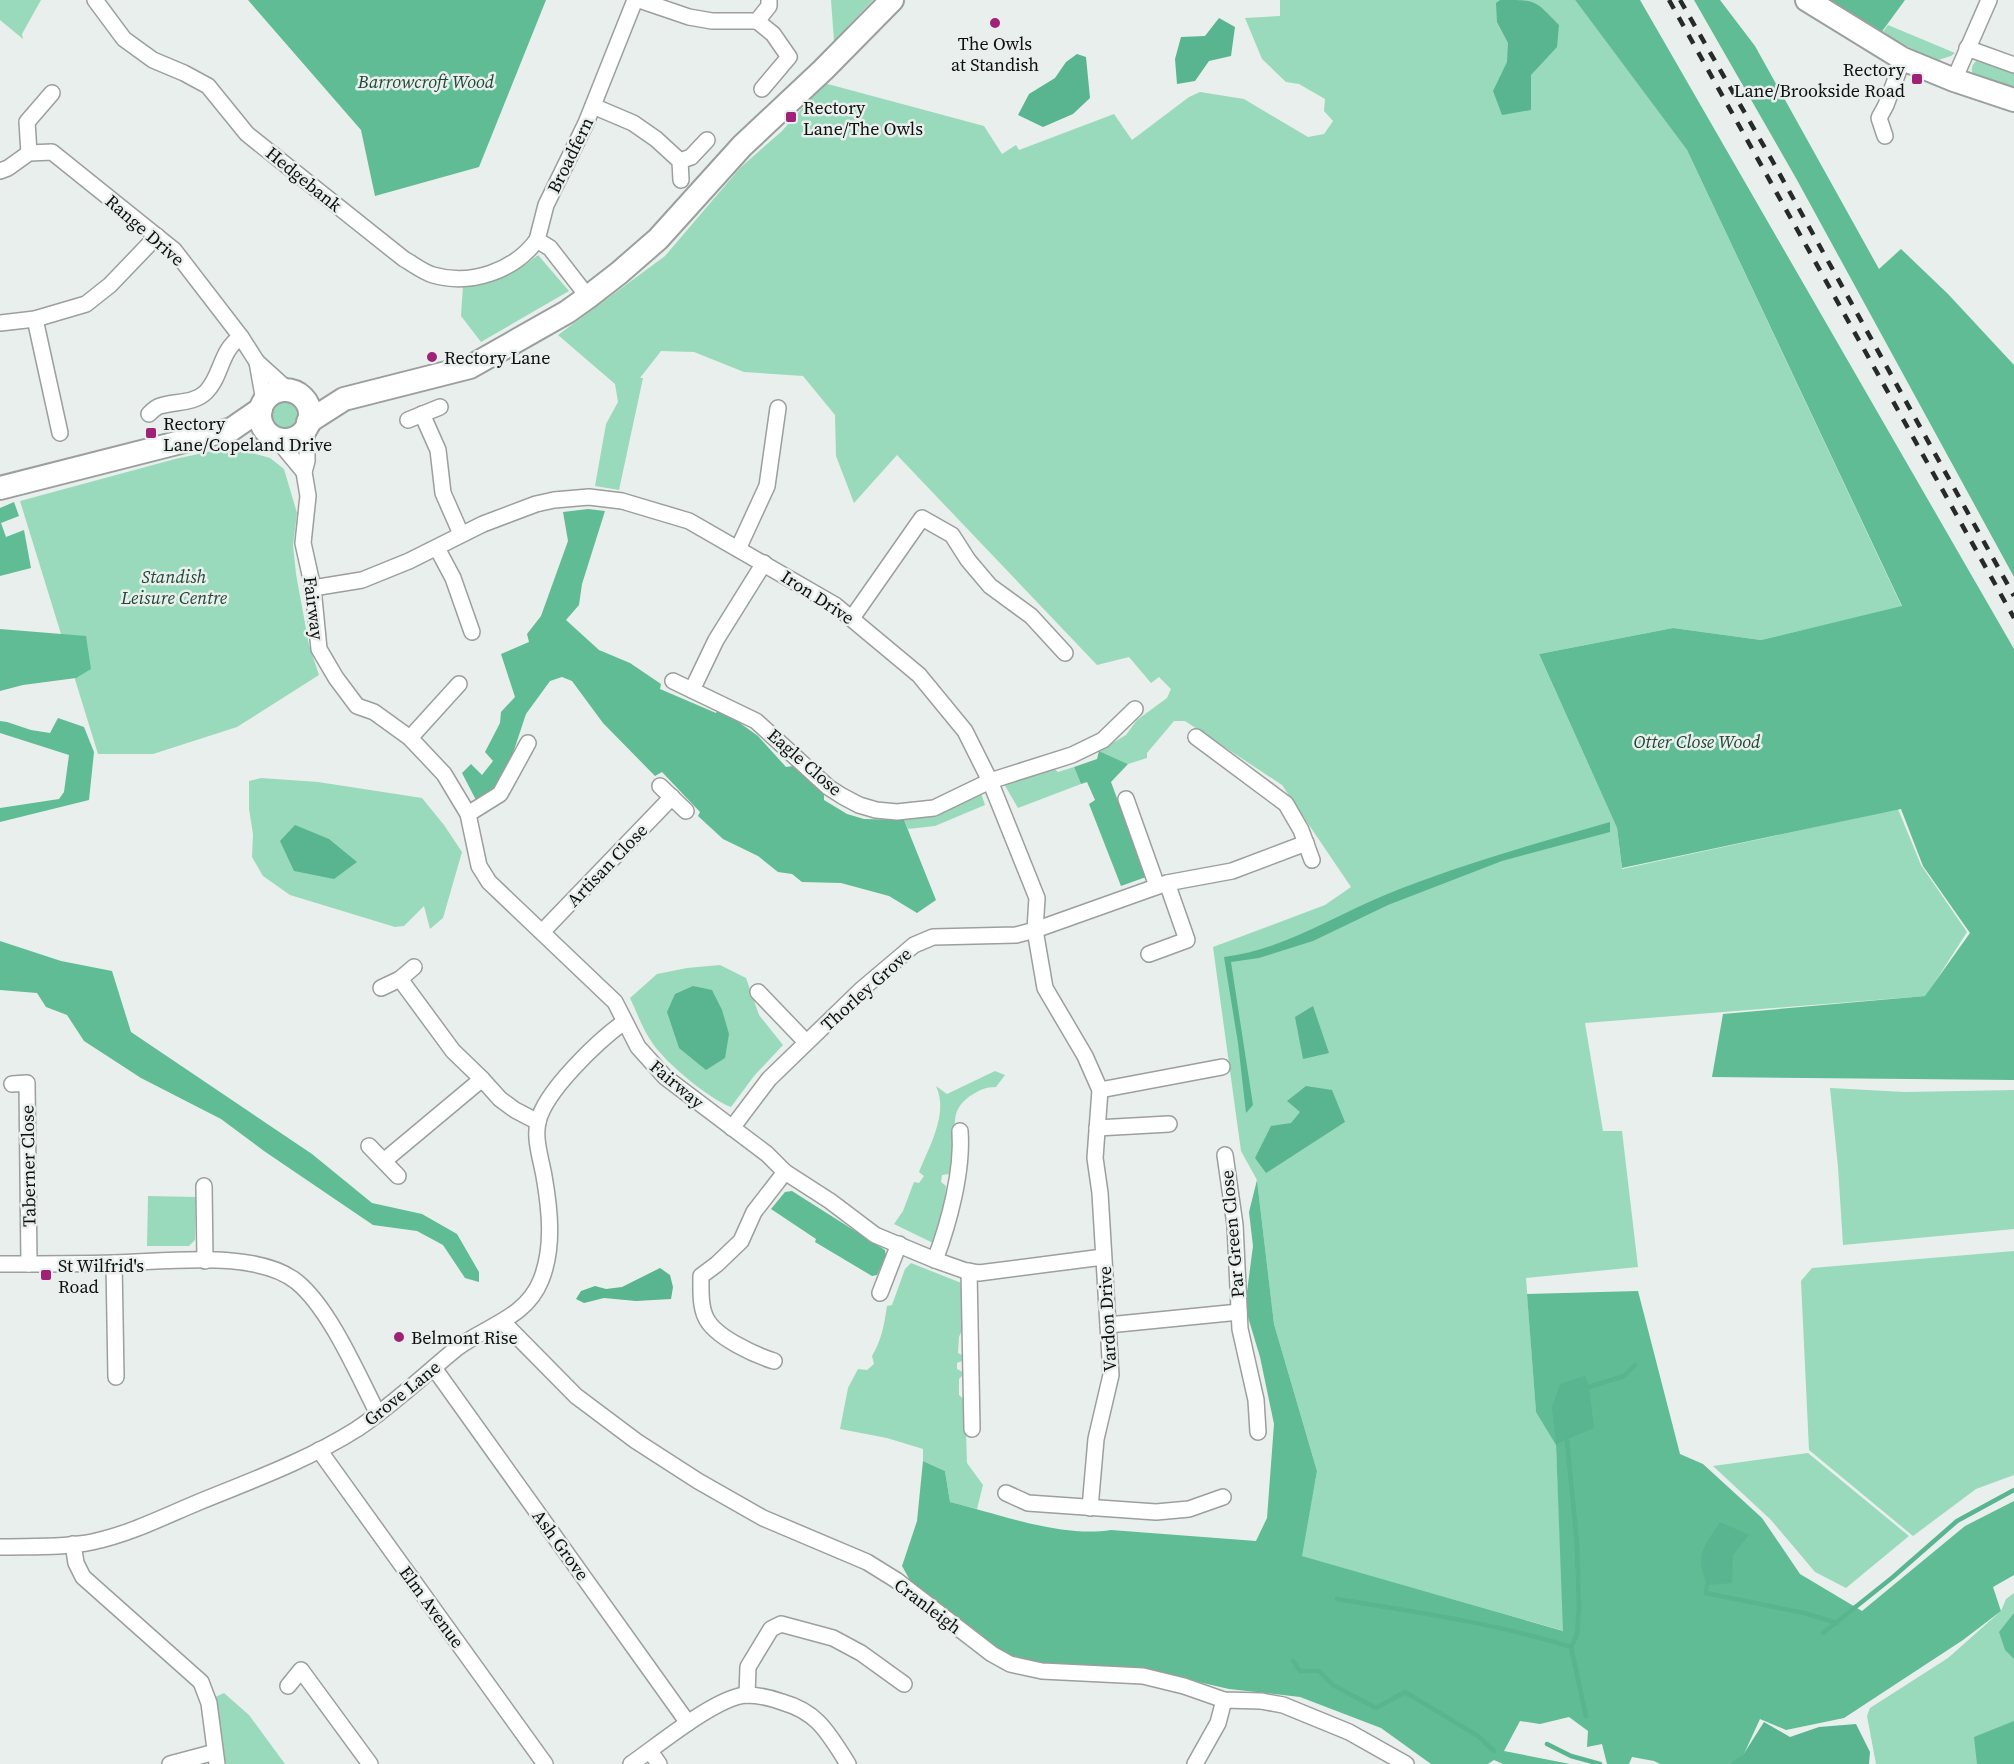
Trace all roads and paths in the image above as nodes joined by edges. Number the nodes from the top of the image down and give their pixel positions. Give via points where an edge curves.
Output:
1 (637, 0) edge
2 (769, 0) edge
3 (892, 0) edge
4 (1808, 0) edge
5 (1989, 0) edge
6 (96, 1) edge
7 (757, 21) junction
8 (1967, 48) junction
9 (1903, 58) junction
10 (2014, 65) edge
11 (1954, 80) junction
12 (762, 89) dead end
13 (52, 93) dead end
14 (2014, 100) edge
15 (593, 106) junction
16 (1885, 136) dead end
17 (707, 140) dead end
18 (29, 153) junction
19 (680, 161) junction
20 (0, 171) edge
21 (681, 180) dead end
22 (158, 236) junction
23 (537, 240) junction
24 (588, 297) junction
25 (35, 319) junction
26 (0, 323) edge
27 (242, 338) junction
28 (257, 362) junction
29 (292, 392) junction
30 (344, 399) junction
31 (262, 405) junction
32 (440, 407) dead end
33 (778, 408) dead end
34 (149, 414) dead end
35 (308, 424) junction
36 (232, 429) junction
37 (60, 433) dead end
38 (273, 436) junction
39 (304, 472) junction
40 (0, 488) edge
41 (461, 534) junction
42 (437, 548) junction
43 (738, 549) junction
44 (764, 563) junction
45 (313, 588) junction
46 (852, 618) junction
47 (472, 632) dead end
48 (1065, 653) dead end
49 (673, 681) dead end
50 (459, 684) dead end
51 (693, 690) junction
52 (1135, 709) dead end
53 (1197, 737) dead end
54 (410, 738) junction
55 (528, 743) dead end
56 (990, 782) junction
57 (660, 786) dead end
58 (672, 797) junction
59 (1126, 799) dead end
60 (686, 811) dead end
61 (468, 814) junction
62 (1306, 843) junction
63 (1312, 860) dead end
64 (1162, 884) junction
65 (1035, 930) junction
66 (542, 932) junction
67 (1149, 954) dead end
68 (414, 968) dead end
69 (400, 980) junction
70 (381, 988) dead end
71 (758, 992) dead end
72 (624, 1022) junction
73 (806, 1042) junction
74 (1222, 1067) dead end
75 (483, 1079) junction
76 (12, 1084) dead end
77 (1100, 1090) junction
78 (538, 1122) junction
79 (1169, 1124) dead end
80 (732, 1128) junction
81 (1097, 1128) junction
82 (960, 1131) dead end
83 (369, 1146) dead end
84 (1225, 1155) dead end
85 (385, 1160) junction
86 (785, 1172) junction
87 (398, 1176) dead end
88 (204, 1186) dead end
89 (899, 1244) junction
90 (1103, 1257) junction
91 (935, 1260) junction
92 (205, 1261) junction
93 (114, 1263) junction
94 (0, 1264) edge
95 (29, 1264) junction
96 (969, 1271) junction
97 (880, 1293) dead end
98 (1239, 1312) junction
99 (503, 1322) junction
100 (1108, 1325) junction
101 (774, 1361) dead end
102 (434, 1368) junction
103 (116, 1377) dead end
104 (378, 1414) junction
105 (972, 1429) dead end
106 (1258, 1431) dead end
107 (319, 1450) junction
108 (1006, 1493) dead end
109 (1223, 1497) dead end
110 (1090, 1508) junction
111 (74, 1544) junction
112 (0, 1547) edge
113 (904, 1684) dead end
114 (288, 1686) dead end
115 (747, 1695) junction
116 (1224, 1700) junction
117 (688, 1723) junction
118 (650, 1751) junction
119 (216, 1758) edge
120 (170, 1764) edge
121 (370, 1764) edge
122 (545, 1764) edge
123 (631, 1764) edge
124 (659, 1764) edge
125 (848, 1764) edge
126 (1195, 1764) edge
127 (1406, 1764) edge

1 - 7 street via 689,17
1 - 15 street, Broadfern
2 - 7 street
3 - 24 main road via 742,146 658,239
4 - 9 main road
5 - 8 street
6 - 23 street, Hedgebank via 124,39 153,60 208,86 263,147 404,259 431,274 455,279 500,272 528,253
7 - 12 street via 789,57
8 - 10 street
8 - 11 street
9 - 11 main road
9 - 16 street via 1872,118
11 - 14 main road
13 - 18 street via 27,122
15 - 19 street via 633,123
15 - 23 street, Broadfern via 546,205
17 - 19 street via 692,157
18 - 20 street
18 - 22 street, Range Drive via 52,152
19 - 21 street
22 - 25 street via 86,304
22 - 27 street, Range Drive via 185,264
23 - 24 street via 550,248
24 - 30 main road via 470,367
25 - 26 street
25 - 37 street
27 - 28 street, Range Drive
27 - 34 street via 228,349 215,382 204,395 159,406
28 - 29 street, Range Drive
28 - 31 street, Range Drive
29 - 30 main road
29 - 31 main road via 274,393
29 - 35 main road via 302,397 309,408
30 - 35 main road
31 - 36 main road
31 - 38 main road via 262,424
32 - 41 street via 415,417 438,450 443,493
33 - 43 street via 767,486
35 - 38 main road via 289,439
35 - 39 street, Fairway
36 - 38 main road
36 - 40 main road
38 - 39 street
39 - 45 street, Fairway via 308,496 303,543
41 - 42 street, Iron Drive
41 - 43 street, Iron Drive via 536,504 589,497 622,501 689,521
42 - 45 street, Iron Drive via 362,580
42 - 47 street via 453,578
43 - 44 street, Iron Drive
44 - 46 street, Iron Drive
44 - 51 street via 716,640
45 - 54 street, Fairway via 319,649 336,678 357,706 374,712
46 - 48 street via 922,518 952,535 990,586 1031,616
46 - 56 street, Iron Drive via 925,683 965,731
49 - 51 street, Eagle Close
50 - 54 street
51 - 56 street, Eagle Close via 756,721 828,787 876,810 934,808
52 - 56 street, Eagle Close via 1103,740
53 - 62 street via 1286,804
54 - 61 street, Fairway via 444,774
55 - 61 street via 500,794
56 - 65 street, Iron Drive via 1037,898
57 - 58 street
58 - 60 street
58 - 66 street, Artisan Close
59 - 64 street
61 - 66 street, Fairway via 479,866 489,882
62 - 63 street
62 - 64 street, Thorley Grove via 1232,871
64 - 65 street, Thorley Grove
64 - 67 street via 1187,940
65 - 73 street, Thorley Grove via 1016,935 933,937 914,945
65 - 77 street, Vardon Drive via 1045,988
66 - 72 street, Fairway via 615,1002
68 - 69 street
69 - 70 street
69 - 75 street via 453,1051
71 - 73 street, Thorley Grove
72 - 78 street, Grove Lane via 606,1035 551,1095
72 - 80 street, Fairway via 656,1069
73 - 80 street, Thorley Grove via 769,1079
74 - 77 street
75 - 78 street via 500,1099
75 - 85 street
76 - 95 street, Taberner Close via 27,1083
77 - 81 street, Vardon Drive
78 - 99 street, Grove Lane via 537,1140 549,1204 546,1263 540,1284 530,1299
79 - 81 street
80 - 86 street, Fairway
81 - 90 street, Vardon Drive via 1095,1158
82 - 91 street via 961,1147 948,1225
83 - 85 street
84 - 98 street, Par Green Close via 1235,1225
85 - 87 street
86 - 89 street, Fairway via 875,1235
86 - 101 street via 754,1212 741,1240 701,1276 702,1305 713,1328 747,1352
88 - 92 street
89 - 91 street, Fairway
89 - 97 street
90 - 96 street, Fairway via 979,1273
90 - 100 street, Vardon Drive
91 - 96 street, Fairway
92 - 93 street
92 - 104 street via 244,1262 297,1281 327,1318
93 - 95 street
93 - 103 street
94 - 95 street
96 - 105 street
98 - 100 street, Par Green Close
98 - 106 street, Par Green Close
99 - 102 street, Grove Lane via 462,1345
99 - 116 street, Cranleigh via 576,1396 636,1441 763,1518 867,1562 1010,1664 1042,1671 1155,1678
100 - 110 street, Vardon Drive via 1111,1375 1096,1439
102 - 104 street, Grove Lane
102 - 117 street, Ash Grove
104 - 107 street, Grove Lane
107 - 111 street, Grove Lane via 135,1530
107 - 122 street, Elm Avenue
108 - 110 street via 1028,1503
109 - 110 street via 1189,1509 1156,1512
111 - 112 street, Grove Lane
111 - 119 street via 76,1563 83,1577 201,1682 209,1703
113 - 115 street via 832,1638 781,1624 771,1629 748,1667
114 - 121 street via 301,1670
115 - 117 street
115 - 125 street via 774,1699 806,1712 825,1730
116 - 126 street via 1218,1723
116 - 127 street, Cranleigh via 1261,1701 1299,1710 1350,1732
117 - 118 street
118 - 123 street
118 - 124 street
119 - 120 street

